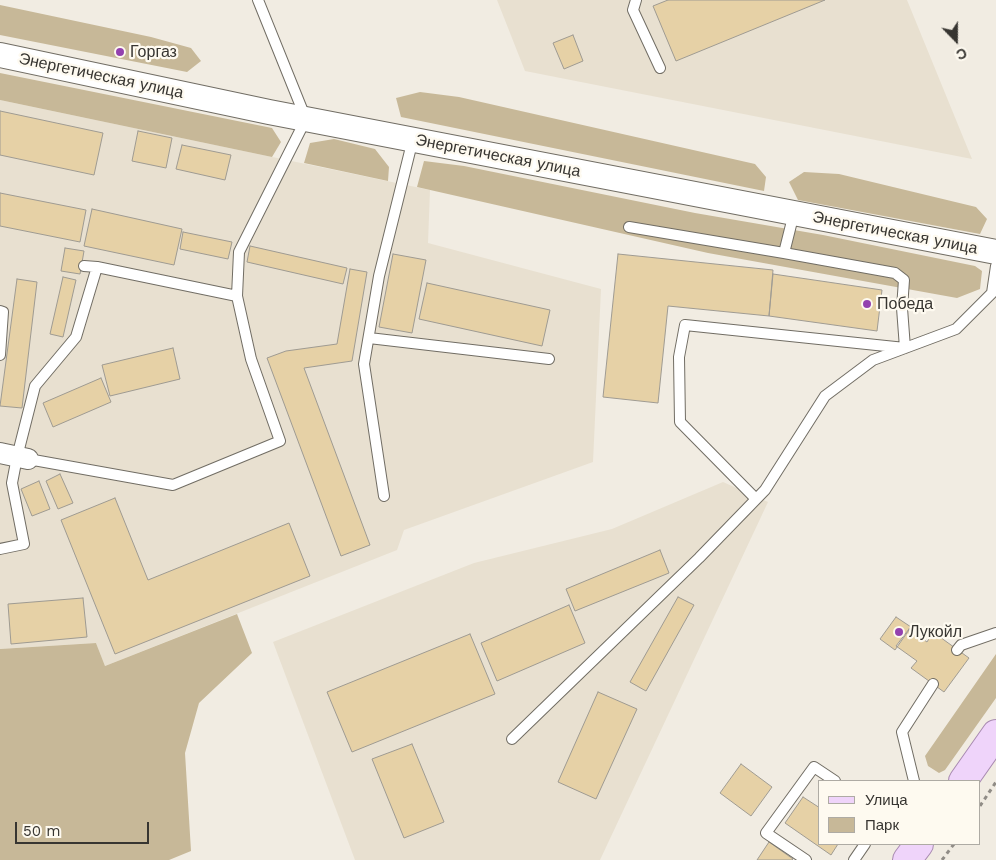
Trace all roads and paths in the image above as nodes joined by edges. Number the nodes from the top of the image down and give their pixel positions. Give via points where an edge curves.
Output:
1 (258, 0) edge
2 (636, 0) edge
3 (0, 55) edge
4 (660, 68) dead end
5 (306, 119) junction
6 (413, 140) junction
7 (794, 213) junction
8 (629, 226) dead end
9 (996, 252) edge
10 (784, 253) junction
11 (84, 266) dead end
12 (996, 266) edge
13 (97, 267) junction
14 (237, 296) junction
15 (0, 311) edge
16 (369, 338) junction
17 (905, 348) junction
18 (0, 355) edge
19 (549, 359) dead end
20 (0, 443) edge
21 (16, 454) edge
22 (384, 496) dead end
23 (756, 499) junction
24 (0, 549) edge
25 (996, 633) edge
26 (957, 650) dead end
27 (933, 684) dead end
28 (996, 734) edge
29 (512, 739) dead end
30 (834, 780) edge
31 (914, 780) edge
32 (964, 780) edge
33 (996, 782) edge
34 (981, 804) edge
35 (864, 845) edge
36 (918, 845) edge
37 (953, 845) edge
38 (806, 860) edge
39 (854, 860) edge
40 (907, 860) edge
41 (942, 860) edge

1 - 5 lane
2 - 4 lane via 633,10
3 - 5 street, Энергетическая улица
5 - 6 street, Энергетическая улица
5 - 14 lane via 239,252
6 - 7 street, Энергетическая улица
6 - 16 lane via 380,276
7 - 9 street, Энергетическая улица
7 - 10 lane
8 - 10 lane
10 - 17 lane via 895,273 904,280
11 - 13 lane
12 - 17 lane via 992,293 956,329
13 - 14 lane
13 - 21 lane via 76,337 35,386
14 - 21 lane via 251,359 280,441 173,485
15 - 18 lane via 3,312
16 - 19 lane
16 - 22 lane via 364,364
17 - 23 lane via 873,360 825,396
17 - 23 lane via 686,325 679,357 680,422
20 - 21 lane
21 - 24 lane via 12,483 24,544
23 - 29 lane
25 - 26 lane via 961,645
27 - 31 lane via 902,732
28 - 32 main road
30 - 38 lane via 814,767 766,833
33 - 34 path
35 - 39 lane
36 - 40 main road
37 - 41 path

